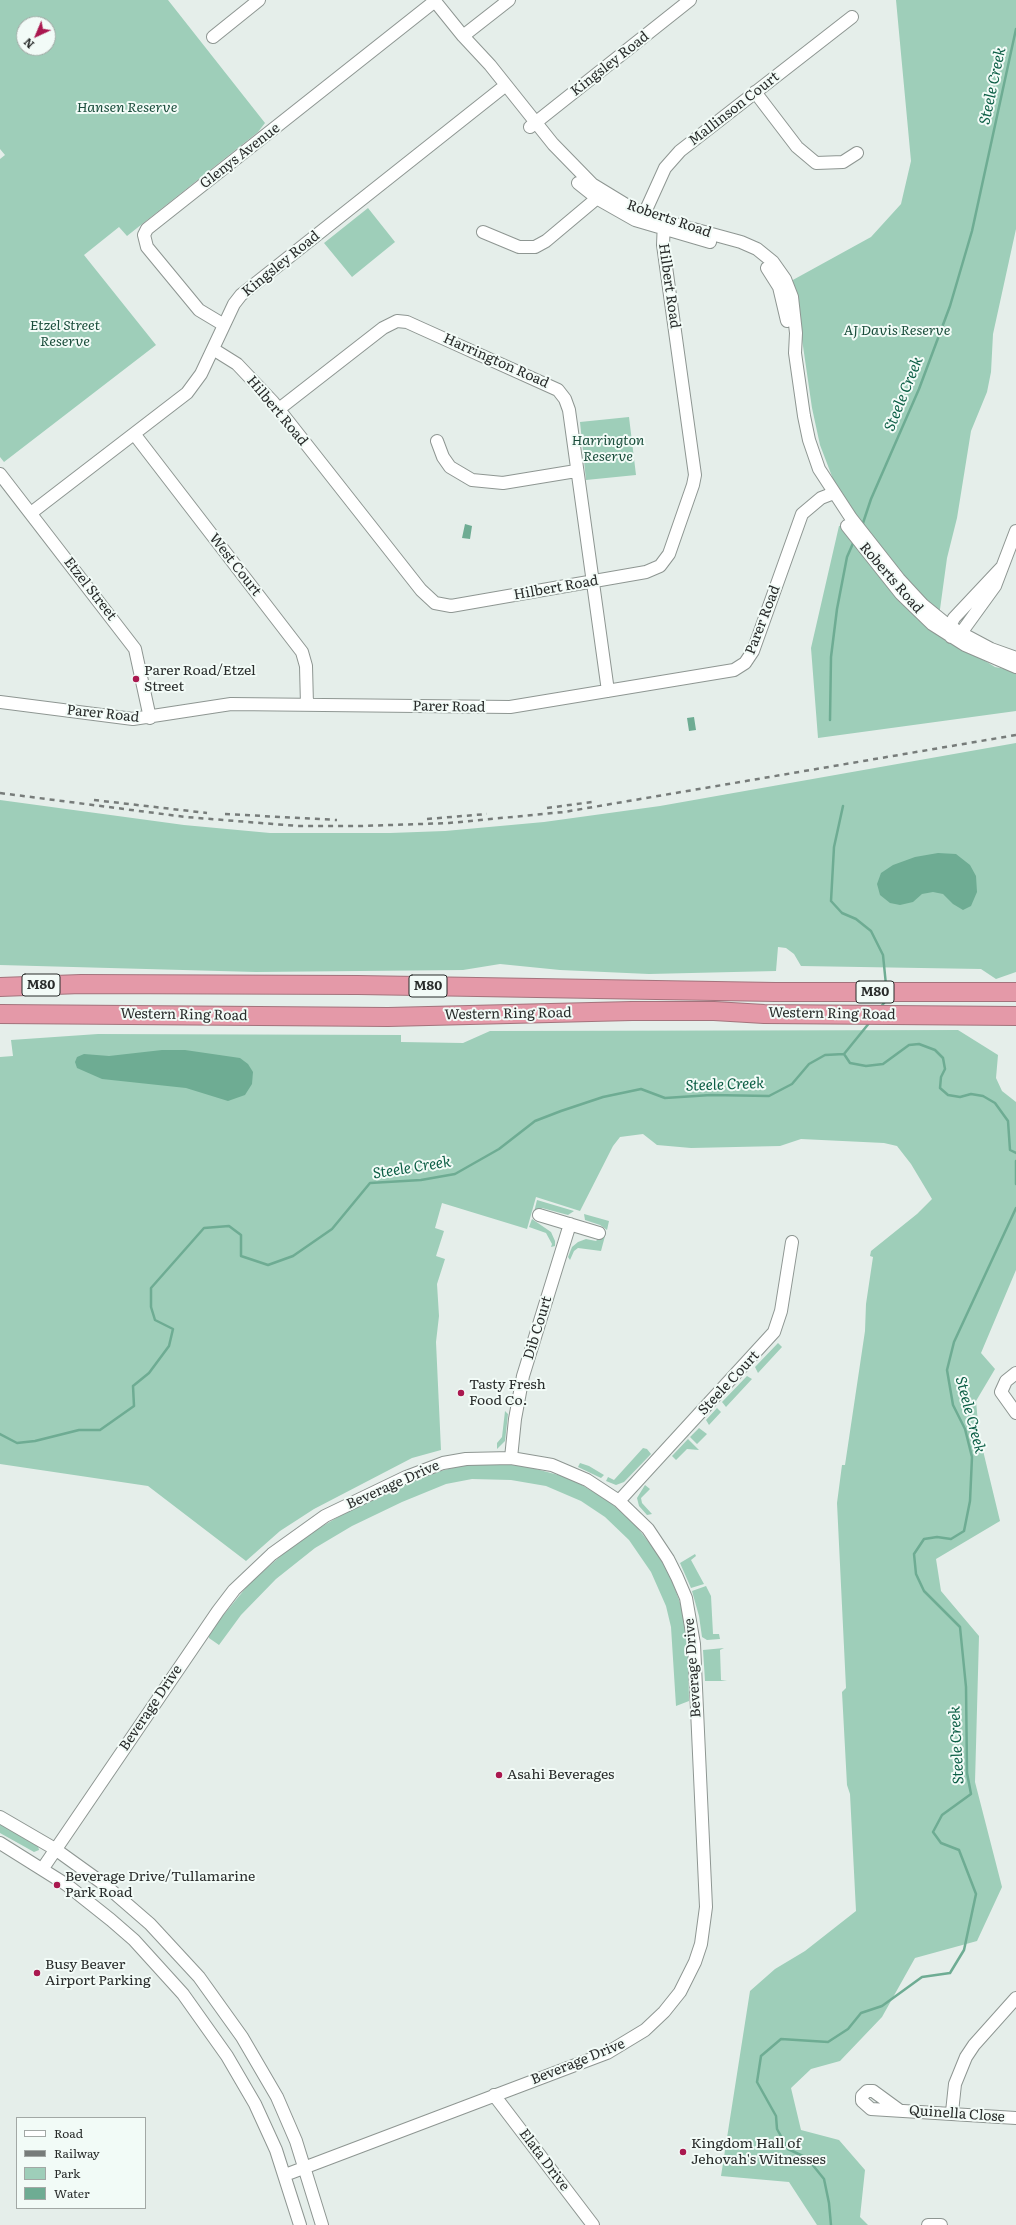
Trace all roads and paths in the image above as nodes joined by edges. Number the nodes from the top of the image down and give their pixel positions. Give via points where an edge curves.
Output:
1 (259, 0) edge
2 (509, 0) edge
3 (690, 0) edge
4 (434, 1) edge
5 (852, 17) dead end
6 (463, 36) junction
7 (213, 37) dead end
8 (503, 87) junction
9 (755, 92) junction
10 (533, 125) junction
11 (857, 154) dead end
12 (600, 195) junction
13 (643, 218) junction
14 (663, 225) junction
15 (484, 232) dead end
16 (224, 325) junction
17 (213, 349) junction
18 (279, 409) junction
19 (136, 435) junction
20 (436, 441) dead end
21 (576, 471) junction
22 (0, 474) edge
23 (830, 496) junction
24 (31, 514) junction
25 (1016, 531) edge
26 (592, 582) junction
27 (954, 632) junction
28 (1016, 658) edge
29 (1016, 666) edge
30 (608, 691) junction
31 (0, 702) edge
32 (307, 705) junction
33 (150, 718) junction
34 (0, 978) edge
35 (81, 984) junction
36 (0, 987) edge
37 (1016, 991) edge
38 (0, 1014) edge
39 (965, 1016) junction
40 (1016, 1016) edge
41 (388, 1017) junction
42 (1016, 1019) edge
43 (0, 1025) edge
44 (539, 1215) dead end
45 (570, 1224) junction
46 (599, 1233) dead end
47 (792, 1242) dead end
48 (1016, 1373) edge
49 (1016, 1413) edge
50 (511, 1458) junction
51 (619, 1501) junction
52 (0, 1817) edge
53 (0, 1843) edge
54 (55, 1849) junction
55 (43, 1868) junction
56 (1016, 1998) edge
57 (494, 2095) junction
58 (899, 2110) dead end
59 (952, 2112) junction
60 (1016, 2118) edge
61 (305, 2167) junction
62 (285, 2175) junction
63 (300, 2225) edge
64 (322, 2225) edge
65 (593, 2225) edge
66 (928, 2225) edge
67 (941, 2225) edge

1 - 7 street
2 - 6 street
3 - 10 street, Kingsley Road
4 - 6 street, Roberts Road
4 - 16 street, Glenys Avenue via 147,229 144,235 146,247 199,310
5 - 9 street, Mallinson Court
6 - 8 street, Roberts Road
8 - 10 street, Roberts Road
8 - 16 street, Kingsley Road via 242,295 234,304
9 - 11 street via 797,147 816,163 843,162
9 - 13 street, Mallinson Court via 675,156 665,168
10 - 12 street, Roberts Road
12 - 13 street, Roberts Road via 625,205
12 - 15 street via 546,241 535,247 519,247
13 - 14 street, Roberts Road
14 - 23 street, Roberts Road via 741,242 757,249 773,262 784,278 792,296 796,333 795,353 806,428
14 - 26 street, Hilbert Road via 663,245 694,485 663,563 656,569 646,572
16 - 17 street, Kingsley Road
17 - 18 street, Hilbert Road via 238,366
17 - 19 street, Kingsley Road via 201,374 187,393
18 - 21 street, Harrington Road via 387,325 397,321 407,322 558,390 568,404
18 - 26 street, Hilbert Road via 431,601 451,606
19 - 24 street, Kingsley Road
19 - 32 street, West Court via 298,646 306,661
20 - 21 street via 450,466 472,480 503,483
21 - 26 street, Harrington Road
22 - 24 street, Etzel Street
23 - 27 street, Roberts Road via 910,604 932,624
23 - 30 street, Parer Road via 806,509 799,522 756,644 745,663 739,668 721,673
24 - 33 street, Etzel Street via 135,649
25 - 27 street via 1001,568 957,614
26 - 30 street, Harrington Road
27 - 28 street, Roberts Road
27 - 29 street, Roberts Road via 990,657
30 - 32 street, Parer Road via 510,707
31 - 33 street, Parer Road via 126,719
32 - 33 street, Parer Road via 224,704
34 - 35 highway
35 - 36 highway, Western Ring Road / M80
35 - 37 highway, Western Ring Road / M80 via 358,985 775,992
38 - 41 highway, Western Ring Road / M80
39 - 40 highway, Western Ring Road / M80
39 - 41 highway, Western Ring Road / M80 via 632,1011
39 - 42 highway
41 - 43 highway
44 - 45 street
45 - 46 street
45 - 50 street, Dib Court via 523,1376
47 - 51 street, Steele Court via 779,1318 772,1336
48 - 49 street via 1001,1388 1002,1395
50 - 51 street, Beverage Drive via 531,1460 570,1472
50 - 54 street, Beverage Drive via 466,1458 424,1469 325,1516 272,1554 234,1590 201,1633
51 - 57 street, Beverage Drive via 648,1529 668,1559 686,1598 691,1620 706,1907 701,1944 680,1992 645,2030 607,2053
52 - 54 street
53 - 55 street
54 - 55 street, Beverage Drive
54 - 61 street via 130,1906 166,1940 199,1977 232,2022 267,2078 287,2119
55 - 62 street via 123,1930 183,1994 217,2040 242,2080 268,2131
56 - 59 street via 966,2057 955,2084
57 - 61 street, Beverage Drive
57 - 65 street, Elata Drive
58 - 59 street, Quinella Close
59 - 60 street, Quinella Close
61 - 62 street, Beverage Drive
61 - 64 street
62 - 63 street
66 - 67 street

